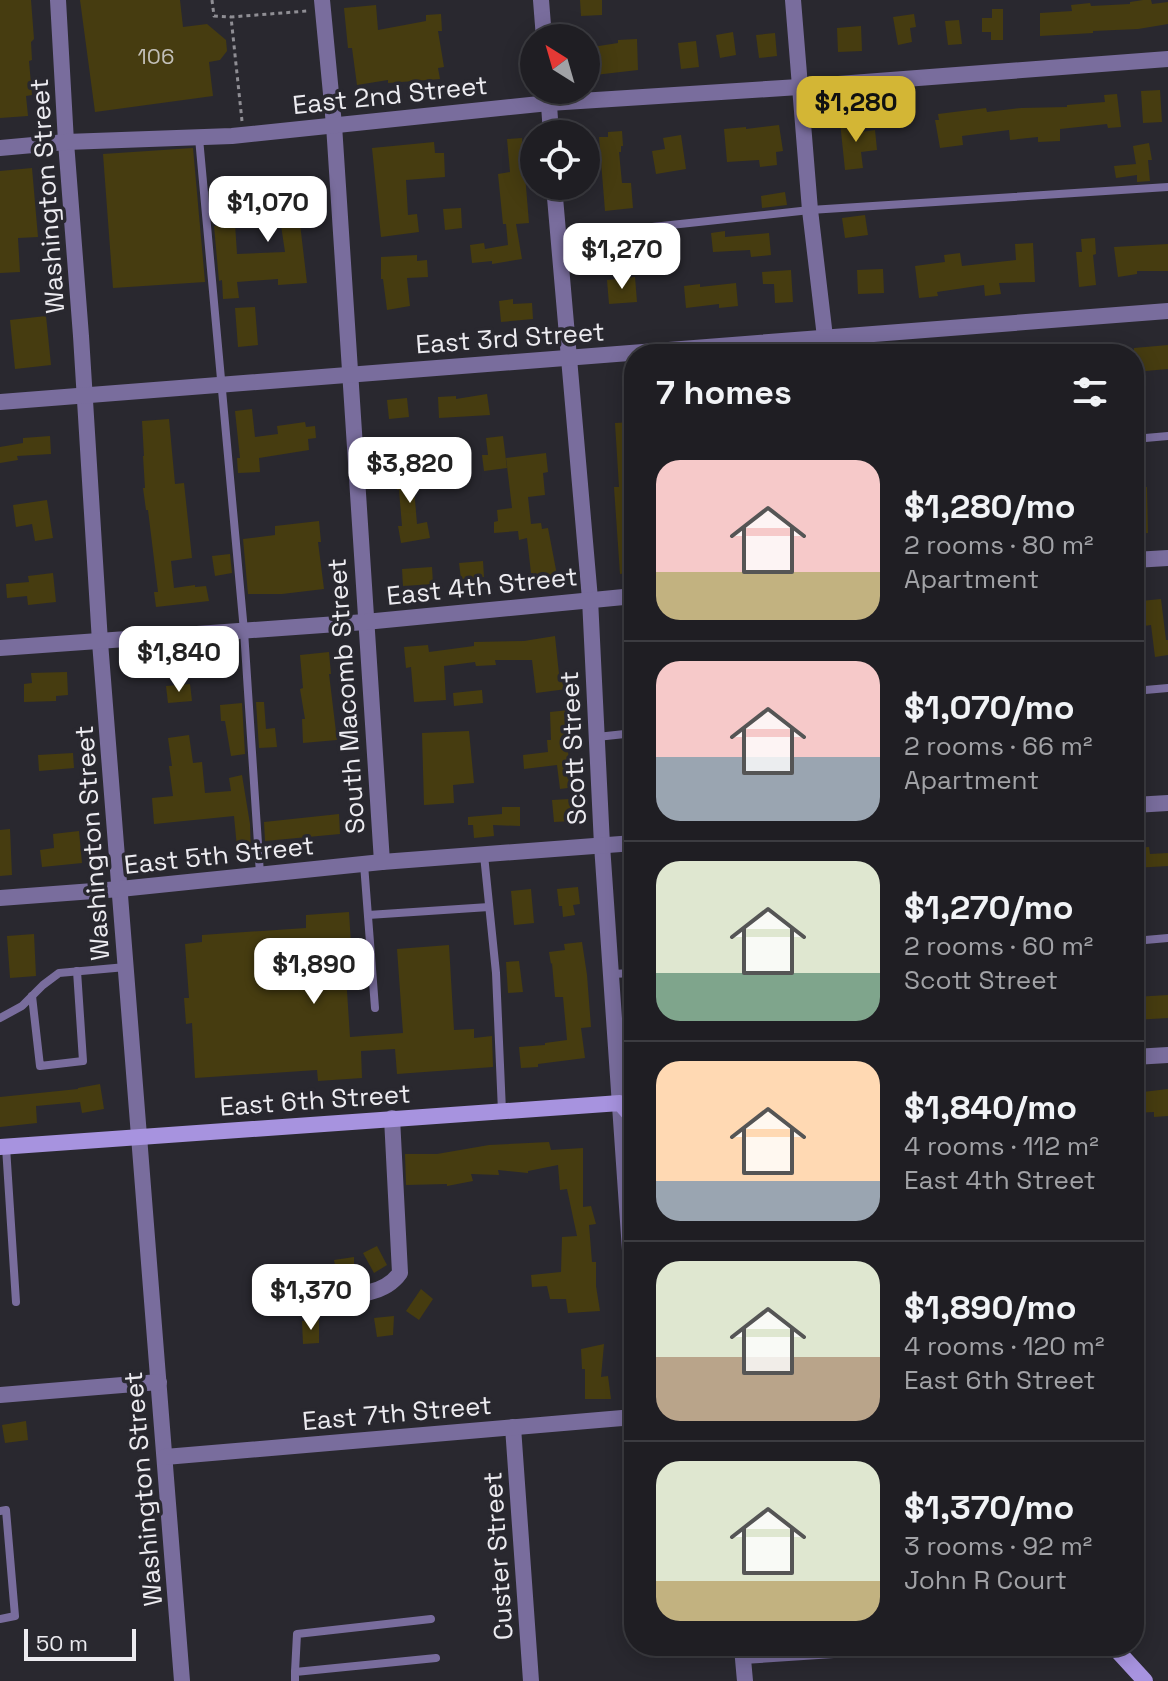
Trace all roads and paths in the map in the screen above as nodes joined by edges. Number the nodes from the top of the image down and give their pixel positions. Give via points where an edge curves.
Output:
1 (58, 0) edge
2 (212, 0) edge
3 (541, 0) edge
4 (793, 0) edge
5 (322, 5) edge
6 (231, 17) junction
7 (543, 24) edge
8 (1168, 59) edge
9 (799, 87) junction
10 (600, 95) edge
11 (520, 101) edge
12 (240, 108) dead end
13 (334, 125) junction
14 (199, 138) junction
15 (66, 142) junction
16 (0, 148) edge
17 (1168, 187) edge
18 (555, 200) edge
19 (810, 210) junction
20 (558, 238) junction
21 (1168, 311) edge
22 (825, 344) edge
23 (845, 344) edge
24 (624, 355) edge
25 (570, 357) junction
26 (350, 374) junction
27 (221, 384) junction
28 (84, 395) junction
29 (0, 402) edge
30 (1168, 436) edge
31 (1144, 438) edge
32 (1168, 558) edge
33 (1144, 559) edge
34 (624, 597) edge
35 (590, 599) junction
36 (365, 622) junction
37 (244, 631) junction
38 (100, 642) junction
39 (0, 648) edge
40 (1168, 688) edge
41 (1144, 690) edge
42 (624, 734) edge
43 (597, 737) junction
44 (1168, 803) edge
45 (1144, 804) edge
46 (624, 844) edge
47 (602, 845) junction
48 (484, 855) junction
49 (382, 862) junction
50 (364, 864) junction
51 (261, 875) junction
52 (120, 889) junction
53 (0, 898) edge
54 (489, 907) junction
55 (368, 915) junction
56 (1168, 938) edge
57 (1144, 940) edge
58 (126, 967) junction
59 (77, 971) junction
60 (624, 973) edge
61 (611, 974) junction
62 (32, 996) junction
63 (375, 1008) dead end
64 (0, 1018) edge
65 (1168, 1055) edge
66 (1144, 1056) edge
67 (624, 1078) edge
68 (624, 1102) edge
69 (502, 1111) junction
70 (392, 1118) junction
71 (139, 1137) junction
72 (3, 1147) edge
73 (314, 1295) dead end
74 (16, 1302) dead end
75 (159, 1382) junction
76 (0, 1395) edge
77 (624, 1418) edge
78 (513, 1427) junction
79 (165, 1457) junction
80 (0, 1511) edge
81 (0, 1619) edge
82 (431, 1619) dead end
83 (742, 1656) edge
84 (1122, 1656) edge
85 (436, 1658) dead end
86 (295, 1677) edge
87 (182, 1681) edge
88 (531, 1681) edge
89 (745, 1681) edge
90 (1145, 1681) edge

1 - 15 street, Washington Street
2 - 6 path via 214,16
3 - 7 street
4 - 9 street
5 - 6 path via 286,14
5 - 13 street, South Macomb Street
6 - 12 path
8 - 9 street, East 2nd Street
9 - 10 street, East 2nd Street
9 - 19 street
11 - 13 street, East 2nd Street
13 - 14 street, East 2nd Street
13 - 26 street, South Macomb Street
14 - 15 street, East 2nd Street
14 - 27 lane
15 - 16 street, East 2nd Street
15 - 28 street, Washington Street
17 - 19 lane
18 - 20 street, Scott Street
19 - 20 lane
19 - 22 street
20 - 25 street, Scott Street
21 - 23 street, East 3rd Street
24 - 25 street, East 3rd Street
25 - 26 street, East 3rd Street
25 - 35 street, Scott Street
26 - 27 street, East 3rd Street
26 - 36 street, South Macomb Street
27 - 28 street, East 3rd Street
27 - 37 lane
28 - 29 street, East 3rd Street
28 - 38 street, Washington Street
30 - 31 lane
32 - 33 street
34 - 35 street, East 4th Street
35 - 36 street, East 4th Street
35 - 43 street, Scott Street
36 - 37 street, East 4th Street
36 - 49 street, South Macomb Street
37 - 38 street, East 4th Street
37 - 51 lane
38 - 39 street, East 4th Street
38 - 52 street, Washington Street
40 - 41 lane
42 - 43 lane
43 - 47 street, Scott Street
44 - 45 street
46 - 47 street, East 5th Street
47 - 48 street, East 5th Street
47 - 61 street, Scott Street
48 - 49 street, East 5th Street
48 - 54 lane
49 - 50 street, East 5th Street
50 - 51 street, East 5th Street
50 - 55 lane
51 - 52 street, East 5th Street
52 - 53 street, East 5th Street
52 - 58 street, Washington Street
54 - 55 lane
54 - 69 lane
55 - 63 lane
56 - 57 lane
58 - 59 lane
58 - 71 street, Washington Street
59 - 62 lane via 59,973
59 - 62 lane via 83,1061 40,1066
60 - 61 lane
61 - 67 street, Scott Street
62 - 64 lane
65 - 66 street
68 - 69 street, East 6th Street
69 - 70 street, East 6th Street
70 - 71 street, East 6th Street
70 - 73 street via 400,1273 379,1291
71 - 72 street, East 6th Street
71 - 75 street, Washington Street
72 - 74 lane
75 - 76 street
75 - 79 street, Washington Street
77 - 78 street, East 7th Street
78 - 79 street, East 7th Street
78 - 88 street, Custer Street
79 - 87 street, Washington Street
80 - 81 lane via 6,1510 15,1616
82 - 86 lane via 297,1634
83 - 89 street
84 - 90 street
85 - 86 lane

